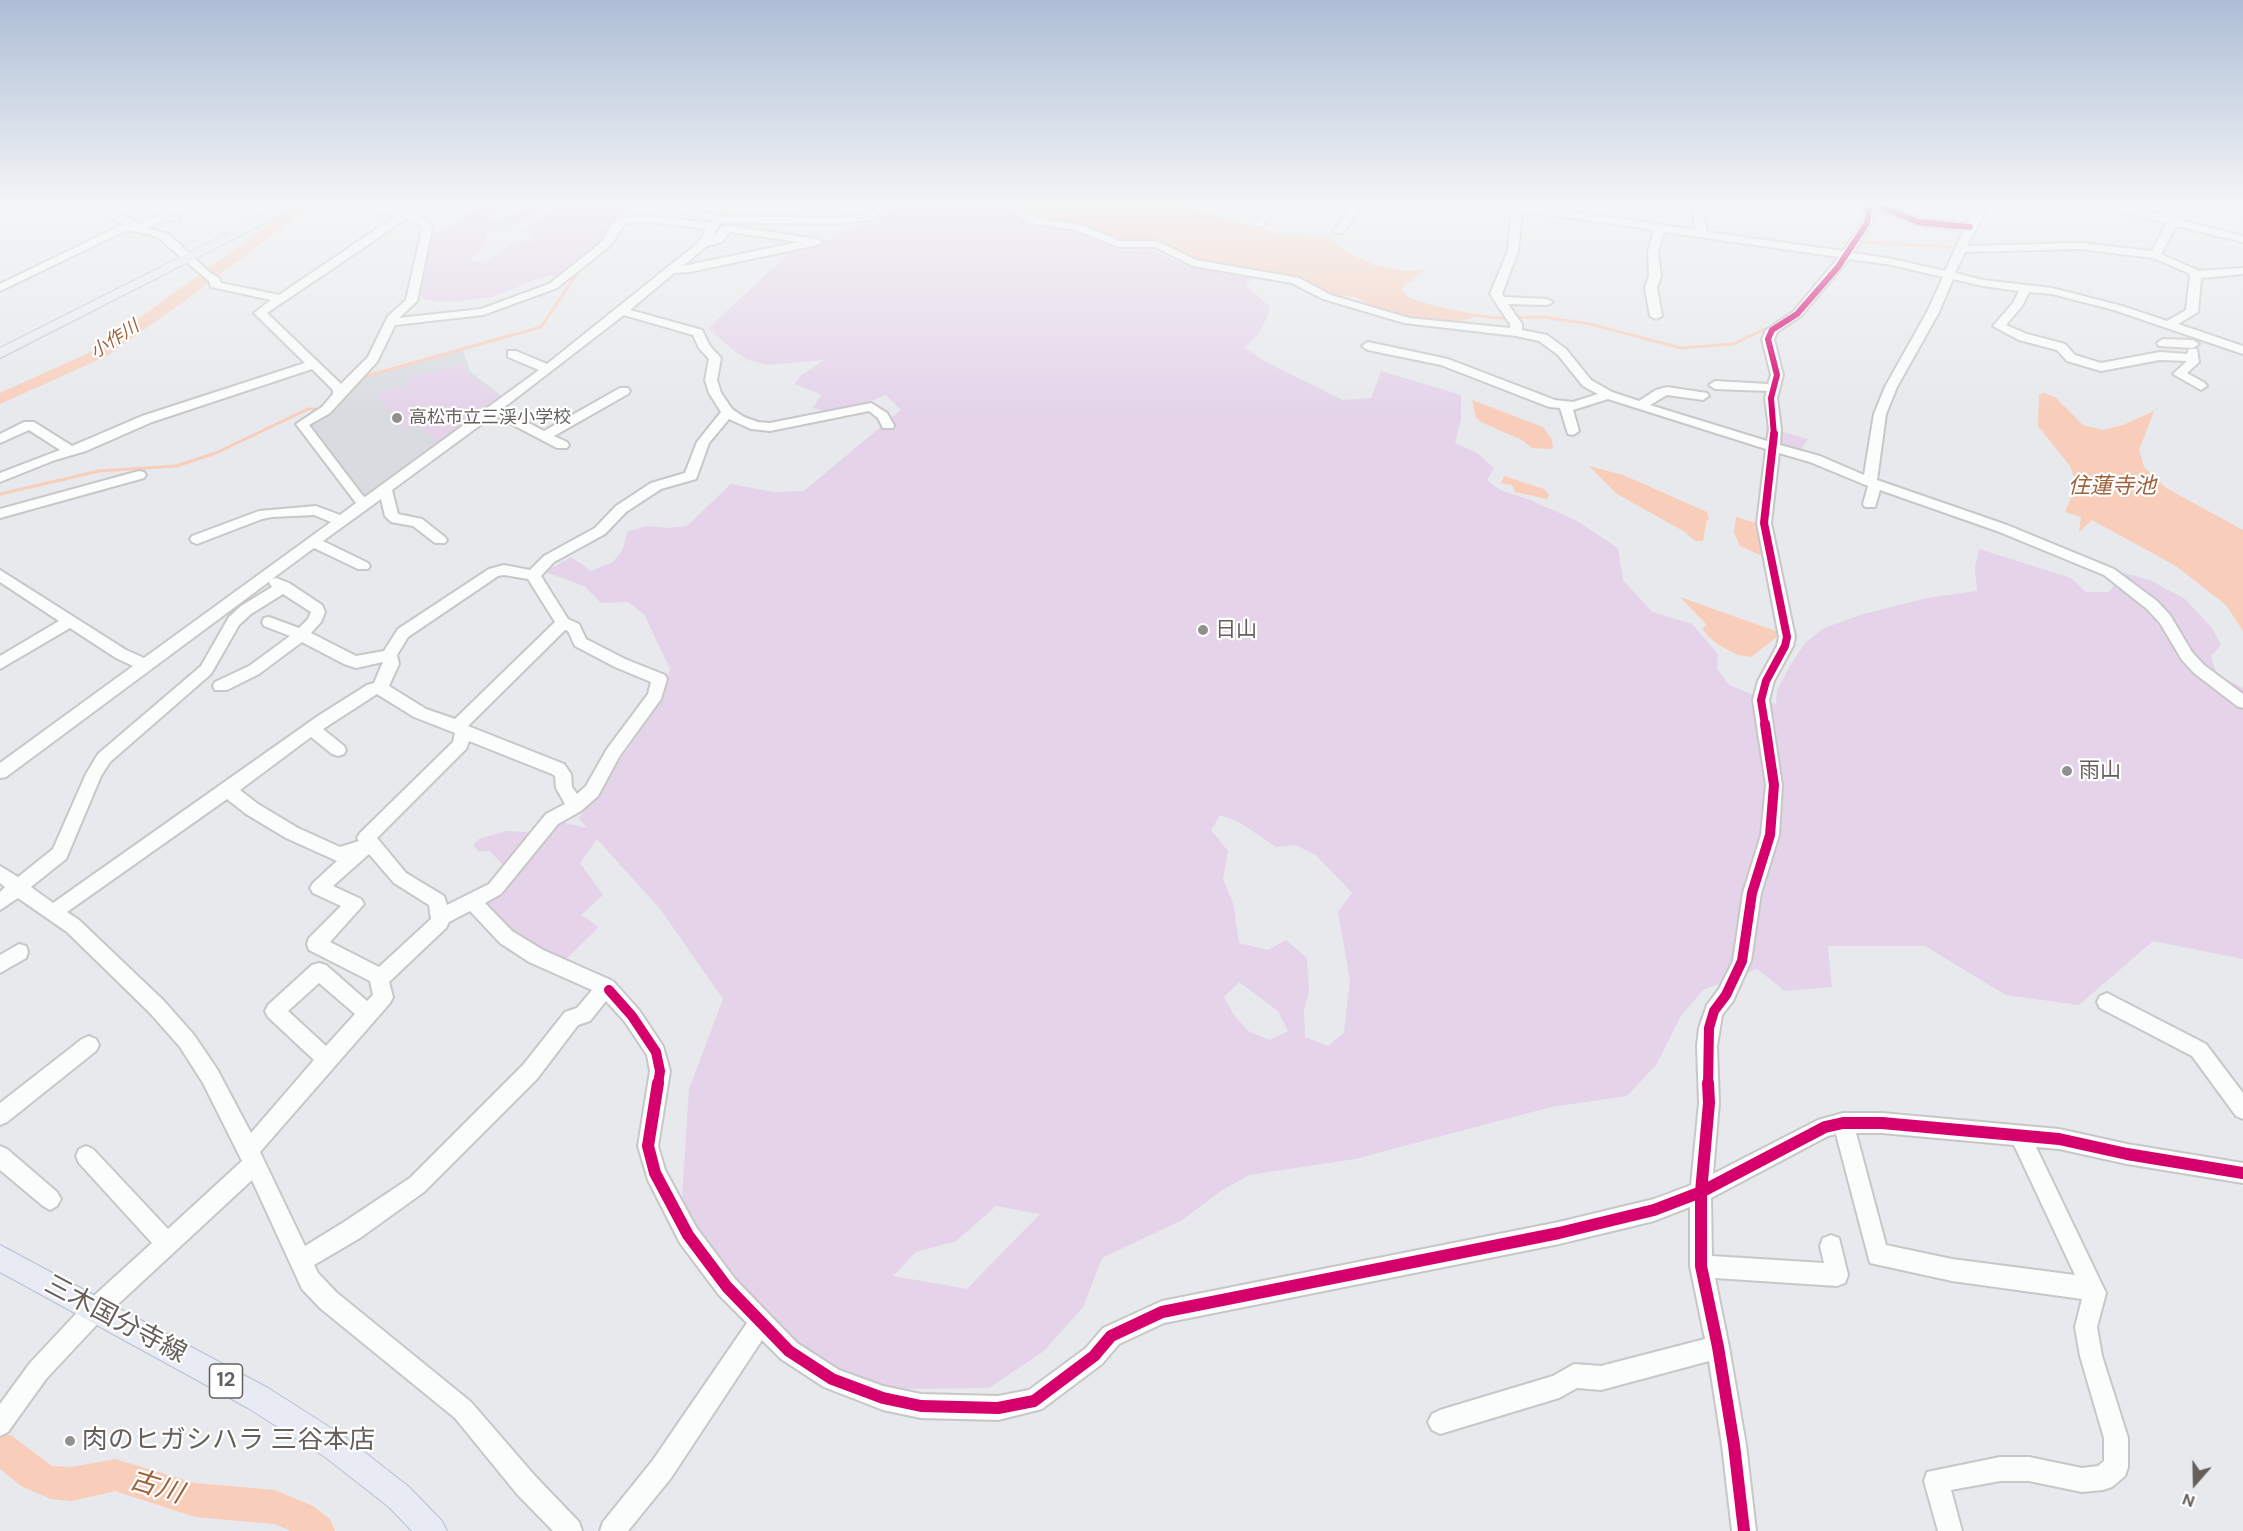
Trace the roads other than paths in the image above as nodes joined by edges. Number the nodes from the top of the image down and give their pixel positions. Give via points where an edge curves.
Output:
1 (30, 273) edge
2 (159, 273) edge
3 (205, 273) edge
4 (318, 273) edge
5 (418, 273) edge
6 (569, 273) edge
7 (668, 273) edge
8 (1256, 273) edge
9 (1504, 273) edge
10 (1655, 273) edge
11 (1831, 273) edge
12 (1939, 273) edge
13 (2221, 273) edge
14 (2197, 275) joint
15 (1949, 276) junction
16 (0, 288) edge
17 (2025, 289) junction
18 (280, 299) junction
19 (1498, 300) junction
20 (1547, 302) dead end
21 (622, 311) junction
22 (1656, 315) dead end
23 (392, 322) junction
24 (2168, 325) junction
25 (1516, 328) junction
26 (2192, 339) junction
27 (2163, 343) dead end
28 (1368, 346) dead end
29 (2243, 350) edge
30 (0, 354) edge
31 (512, 354) dead end
32 (2192, 358) junction
33 (1425, 363) dead end
34 (313, 364) junction
35 (548, 369) junction
36 (1470, 374) junction
37 (1715, 385) dead end
38 (2201, 386) dead end
39 (1773, 388) junction
40 (624, 391) dead end
41 (339, 394) junction
42 (1608, 395) junction
43 (1703, 396) dead end
44 (1641, 405) junction
45 (1566, 406) junction
46 (494, 410) junction
47 (728, 412) junction
48 (888, 425) dead end
49 (1573, 431) dead end
50 (544, 436) junction
51 (0, 439) edge
52 (562, 445) dead end
53 (1772, 448) junction
54 (68, 452) junction
55 (139, 475) dead end
56 (0, 478) edge
57 (1873, 483) junction
58 (385, 489) junction
59 (366, 503) junction
60 (1870, 504) dead end
61 (0, 514) edge
62 (341, 520) junction
63 (197, 539) dead end
64 (440, 540) dead end
65 (313, 542) junction
66 (363, 566) dead end
67 (533, 574) junction
68 (0, 575) edge
69 (264, 577) junction
70 (14, 584) junction
71 (284, 587) junction
72 (0, 591) edge
73 (71, 621) junction
74 (270, 622) dead end
75 (563, 623) junction
76 (300, 634) junction
77 (389, 655) junction
78 (0, 663) edge
79 (143, 664) junction
80 (221, 686) dead end
81 (380, 688) junction
82 (2243, 702) edge
83 (312, 729) junction
84 (461, 729) junction
85 (338, 750) dead end
86 (0, 771) edge
87 (228, 790) junction
88 (575, 806) junction
89 (368, 845) junction
90 (0, 873) edge
91 (19, 889) junction
92 (473, 901) junction
93 (0, 902) edge
94 (52, 913) junction
95 (440, 918) junction
96 (19, 952) dead end
97 (0, 965) edge
98 (381, 977) junction
99 (609, 990) dead end
100 (2107, 1002) dead end
101 (368, 1014) junction
102 (89, 1045) dead end
103 (327, 1059) junction
104 (2243, 1109) edge
105 (0, 1115) edge
106 (1843, 1123) junction
107 (2020, 1136) junction
108 (0, 1156) edge
109 (86, 1156) dead end
110 (251, 1157) junction
111 (2243, 1173) edge
112 (1701, 1192) junction
113 (50, 1199) dead end
114 (167, 1244) junction
115 (1831, 1246) dead end
116 (0, 1258) edge
117 (300, 1261) junction
118 (1701, 1266) junction
119 (2095, 1293) junction
120 (95, 1310) junction
121 (761, 1322) junction
122 (1718, 1347) junction
123 (1440, 1422) dead end
124 (0, 1423) edge
125 (1747, 1530) edge
126 (1954, 1530) edge
127 (432, 1531) edge
128 (570, 1531) edge
129 (612, 1531) edge

1 - 16 street
2 - 30 main road
3 - 18 street via 215,285
4 - 18 street
5 - 23 street via 411,301
6 - 23 street via 553,286 483,312
7 - 21 street
8 - 25 street via 1295,280 1327,297 1400,319 1436,325
9 - 19 street via 1497,290
10 - 22 street via 1651,288
11 - 39 street via 1797,314 1769,334 1768,344 1777,371
12 - 15 street
13 - 14 street
14 - 24 street via 2192,312
15 - 17 street
15 - 57 street via 1880,414
17 - 24 street via 2068,294
17 - 32 street via 1999,326 2061,347 2077,361 2101,367 2160,356
18 - 34 street via 260,313
19 - 20 street
19 - 25 street
21 - 35 street
21 - 47 street via 698,333 715,358 711,380
23 - 41 street via 373,359
24 - 26 street
25 - 42 street via 1551,342 1587,383
26 - 27 street
26 - 29 street
26 - 32 street
28 - 36 street via 1444,362
31 - 35 street
32 - 38 street via 2193,362 2179,374
33 - 36 street
34 - 41 street via 339,389
34 - 54 street via 147,419
35 - 46 street
36 - 45 street
37 - 39 street
39 - 53 street
40 - 50 street
41 - 59 street via 326,410 302,424 358,499
42 - 44 street
42 - 45 street
43 - 44 street via 1667,391
44 - 53 street
45 - 49 street
46 - 50 street
46 - 58 street
47 - 48 street via 739,420 770,428 871,407
47 - 67 street via 703,442 691,476 656,486 621,509 600,531 549,559
50 - 52 street
51 - 54 street via 29,425 65,446
53 - 57 street via 1815,459
53 - 112 street via 1764,523 1787,637 1761,700 1772,767 1773,821 1752,893 1742,961 1714,1011 1709,1028 1709,1103
54 - 56 street
55 - 61 street
57 - 60 street
57 - 82 street via 2002,528 2109,572 2152,605 2199,669
58 - 59 street
58 - 64 street via 392,516 417,522
59 - 62 street
62 - 63 street via 316,510 272,513
62 - 65 street
65 - 66 street
65 - 69 street
67 - 75 street
67 - 77 street via 494,572 404,633
68 - 70 street
69 - 71 street
69 - 79 street
70 - 72 street
70 - 73 street
71 - 76 street via 317,609 314,622
71 - 91 street via 234,621 206,670 104,758 93,774 60,854
73 - 78 street
73 - 79 street
74 - 76 street
75 - 84 street
75 - 88 street via 574,628 580,642 659,679 655,695 613,753 592,791
76 - 77 street via 356,662
76 - 80 street via 254,670
77 - 81 street via 391,664
79 - 86 street
81 - 83 street via 374,688
81 - 84 street via 420,713
83 - 85 street
83 - 87 street
84 - 88 street via 558,769 564,774 564,788
84 - 89 street via 460,745 366,837
87 - 89 street via 292,834 339,854
87 - 94 street
88 - 92 street via 552,819 495,889
89 - 95 street via 399,878 438,901
89 - 98 street via 319,888 355,904 316,944
90 - 91 street
91 - 93 street
91 - 94 street
92 - 95 street
92 - 117 street via 506,937 536,956 606,987 583,1015 572,1018 530,1072 417,1185
94 - 110 street via 73,926 187,1041 210,1076
95 - 98 street
96 - 97 street
98 - 101 street via 383,997
99 - 121 street via 633,1016 656,1052 660,1071 648,1146 655,1173 688,1235 727,1287
100 - 104 street via 2199,1050
101 - 103 street
101 - 103 street via 319,971 276,1011
102 - 105 street
103 - 110 street
106 - 107 street
106 - 112 street via 1825,1128
106 - 119 street via 1878,1255 1952,1270 2076,1286
107 - 111 street via 2059,1139
107 - 119 street
108 - 113 street
109 - 114 street
110 - 114 street
110 - 117 street
112 - 118 street
112 - 121 street via 1654,1210 1559,1233 1162,1312 1111,1336 1094,1356 1034,1401 998,1408 921,1406 883,1398 832,1379 789,1351
114 - 120 street
115 - 118 street via 1837,1275
116 - 120 main road, 三木国分寺線 / 12
117 - 128 street via 310,1281 328,1300 463,1410
118 - 122 street
119 - 126 street via 2086,1327 2116,1437 2116,1467 2103,1478 2082,1480 2029,1469 2000,1469 1936,1481
120 - 124 street via 38,1371
120 - 127 main road, 三木国分寺線 / 12 via 258,1398 335,1447 399,1497
121 - 129 street via 662,1469
122 - 123 street via 1601,1378 1574,1376 1559,1386
122 - 125 street

